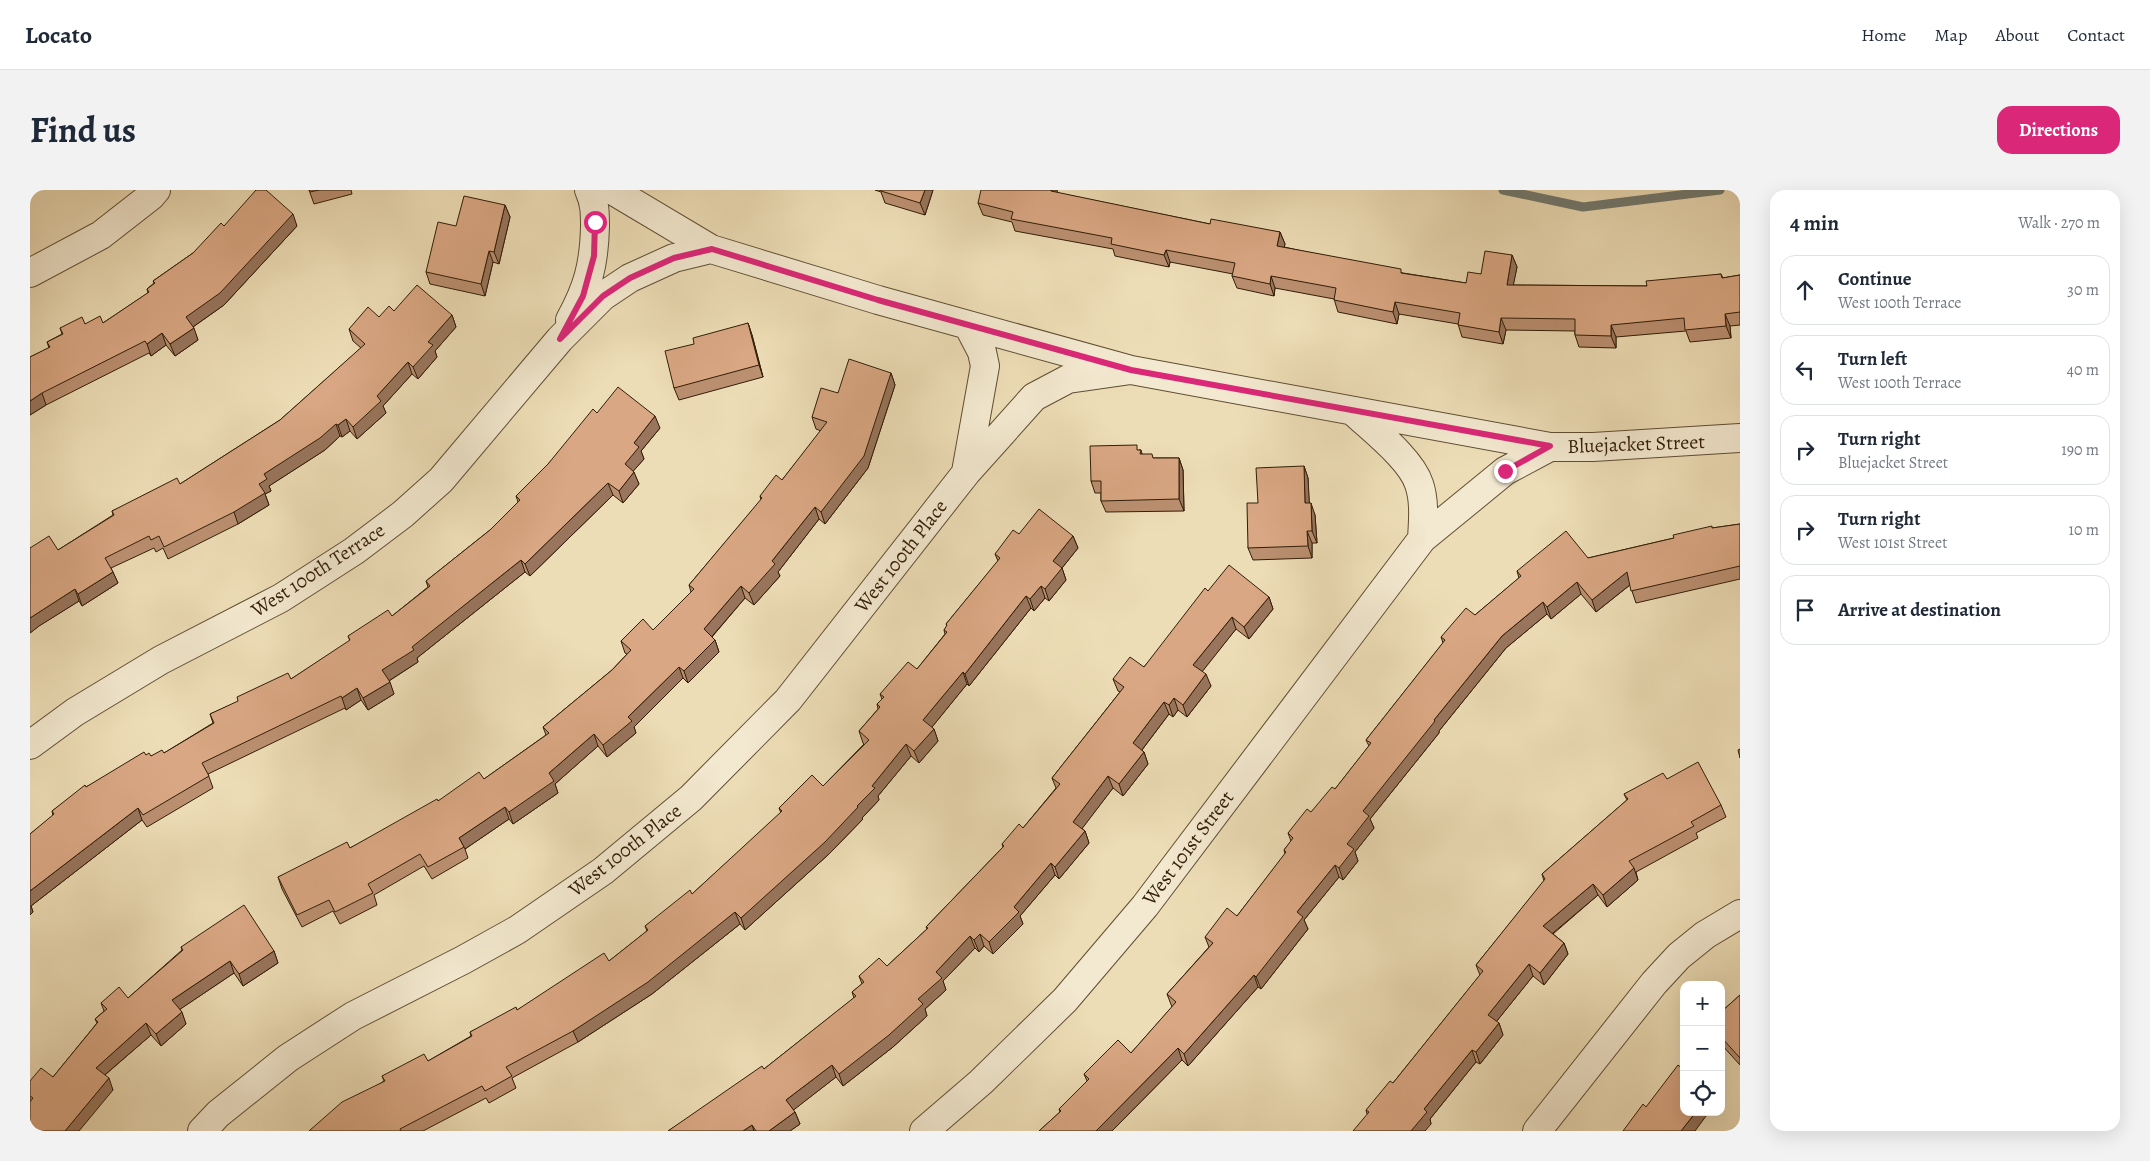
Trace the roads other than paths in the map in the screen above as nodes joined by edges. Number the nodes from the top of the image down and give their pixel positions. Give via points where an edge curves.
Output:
1 (156, 190) edge
2 (589, 190) edge
3 (612, 190) edge
4 (712, 249) junction
5 (30, 273) edge
6 (968, 325) junction
7 (560, 339) junction
8 (1131, 370) junction
9 (1354, 412) junction
10 (1740, 438) edge
11 (1550, 446) junction
12 (966, 473) junction
13 (1422, 539) junction
14 (30, 745) edge
15 (1740, 914) edge
16 (202, 1131) edge
17 (924, 1131) edge
18 (1537, 1131) edge

1 - 5 street via 101,234
2 - 7 street, West 100th Terrace via 595,203 594,256 583,296
3 - 4 street, Bluejacket Street
4 - 6 street, Bluejacket Street
4 - 7 street, West 100th Terrace via 674,258 630,278 603,296
6 - 8 street, Bluejacket Street
6 - 12 street, West 100th Place via 982,352 985,366
7 - 14 street, West 100th Terrace via 441,480 354,552 281,598 161,660 75,712
8 - 9 street, Bluejacket Street
8 - 12 street, West 100th Place via 1068,379 1034,397
9 - 11 street, Bluejacket Street
9 - 13 street via 1402,457 1419,483 1423,506
10 - 11 street, Bluejacket Street
11 - 13 street, West 101st Street via 1505,471
12 - 16 street, West 100th Place via 788,700 691,798 603,870 517,930 353,1016 288,1058 218,1114
13 - 17 street, West 101st Street via 1145,906 1065,1000 981,1082
15 - 18 street via 1705,935 1673,962

